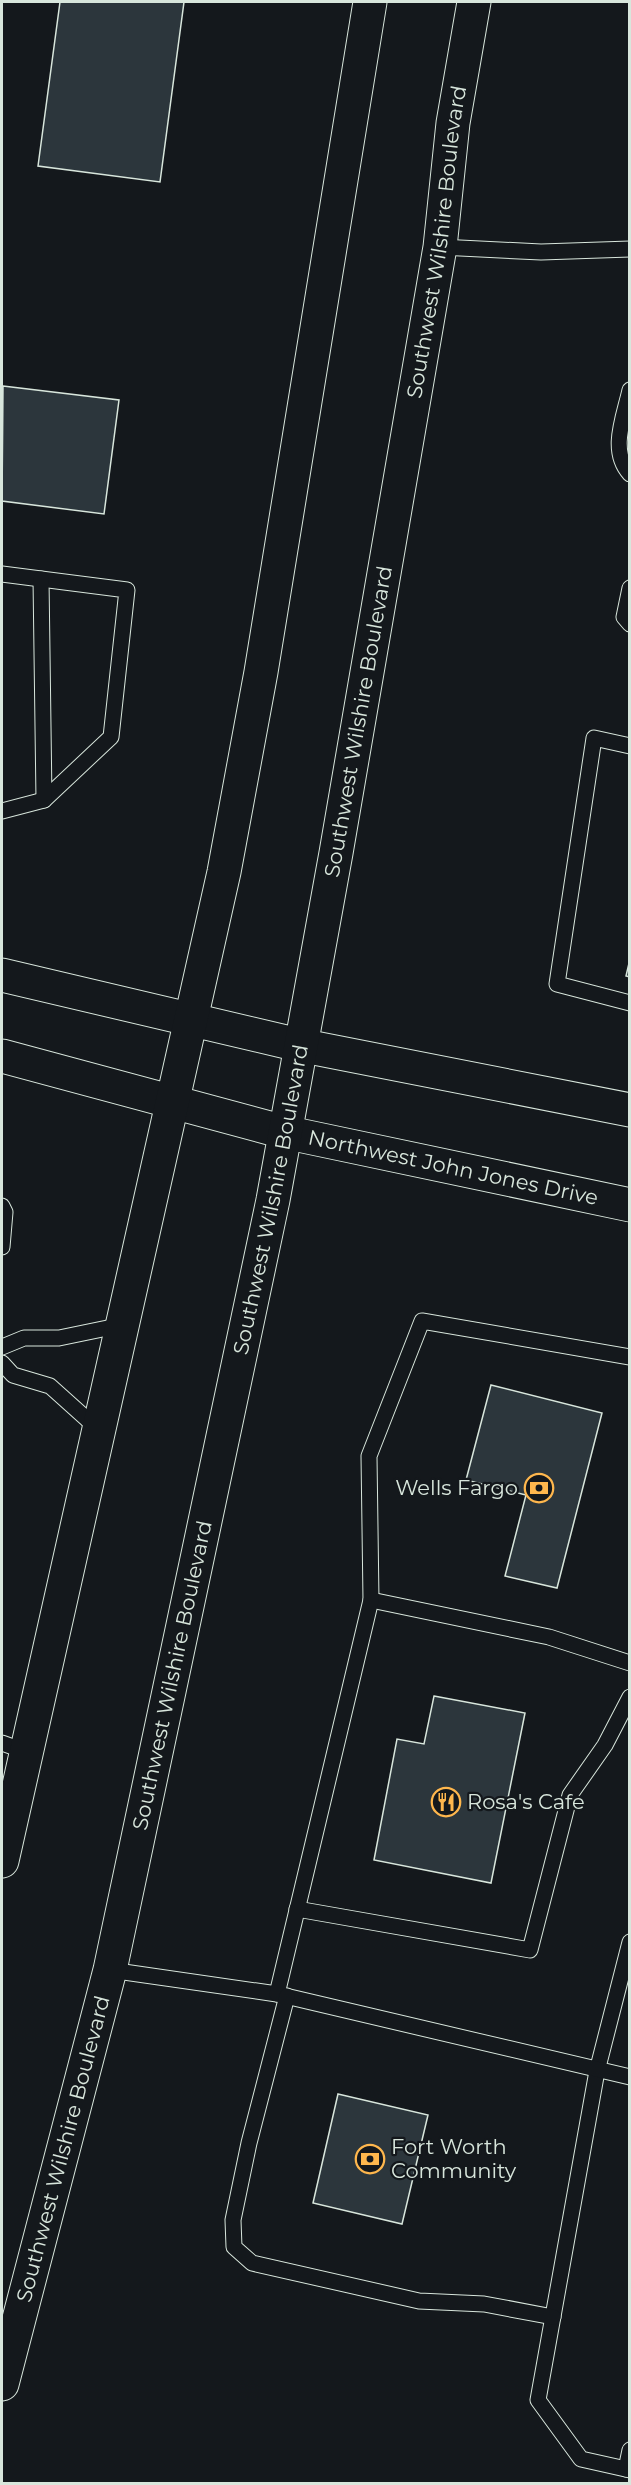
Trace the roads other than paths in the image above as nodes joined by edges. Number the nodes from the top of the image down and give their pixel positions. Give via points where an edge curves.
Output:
1 (370, 2) edge
2 (474, 2) edge
3 (440, 247) junction
4 (630, 249) edge
5 (630, 390) edge
6 (630, 474) edge
7 (2, 574) edge
8 (40, 579) junction
9 (630, 588) edge
10 (630, 624) edge
11 (630, 746) edge
12 (44, 800) junction
13 (2, 811) edge
14 (2, 975) edge
15 (630, 1003) edge
16 (192, 1018) junction
17 (299, 1045) junction
18 (2, 1056) edge
19 (172, 1101) junction
20 (630, 1110) edge
21 (284, 1132) junction
22 (630, 1205) edge
23 (2, 1206) edge
24 (2, 1247) edge
25 (122, 1324) junction
26 (2, 1347) edge
27 (630, 1357) edge
28 (2, 1363) edge
29 (99, 1430) junction
30 (371, 1600) junction
31 (630, 1663) edge
32 (630, 1697) edge
33 (14, 1748) edge
34 (2, 1861) edge
35 (297, 1909) junction
36 (630, 1942) edge
37 (110, 1970) junction
38 (282, 1995) junction
39 (597, 2071) junction
40 (630, 2077) edge
41 (553, 2317) junction
42 (2, 2384) edge
43 (630, 2450) edge
44 (628, 2469) edge

1 - 16 main road via 261,672
2 - 3 main road, Southwest Wilshire Boulevard via 453,123
3 - 4 lane via 541,252
3 - 17 main road, Southwest Wilshire Boulevard via 336,853
5 - 6 lane via 618,446 620,464
7 - 8 lane
8 - 12 lane
8 - 12 lane via 127,590 111,737
9 - 10 lane via 624,617
11 - 15 lane via 594,738 557,984
12 - 13 lane
14 - 16 main road
16 - 17 main road
16 - 19 main road
17 - 20 main road
17 - 21 main road, Southwest Wilshire Boulevard
18 - 19 main road, Northwest John Jones Drive
19 - 21 main road, Northwest John Jones Drive
19 - 25 main road
21 - 22 main road, Northwest John Jones Drive
21 - 37 main road, Southwest Wilshire Boulevard via 273,1200
23 - 24 lane
25 - 26 lane via 59,1338 24,1338
25 - 29 main road
27 - 30 lane via 422,1321 369,1456
28 - 29 lane via 13,1375 50,1386
29 - 33 main road
30 - 31 lane via 549,1637
30 - 35 lane
32 - 35 lane via 605,1745 570,1795 530,1950
33 - 34 main road
35 - 38 lane
36 - 39 lane
37 - 38 lane
37 - 42 main road, Southwest Wilshire Boulevard
38 - 39 lane
38 - 41 lane via 233,2220 234,2247 252,2263 419,2301 484,2304
39 - 40 lane
39 - 41 lane
41 - 44 lane via 538,2400 582,2459
43 - 44 lane

